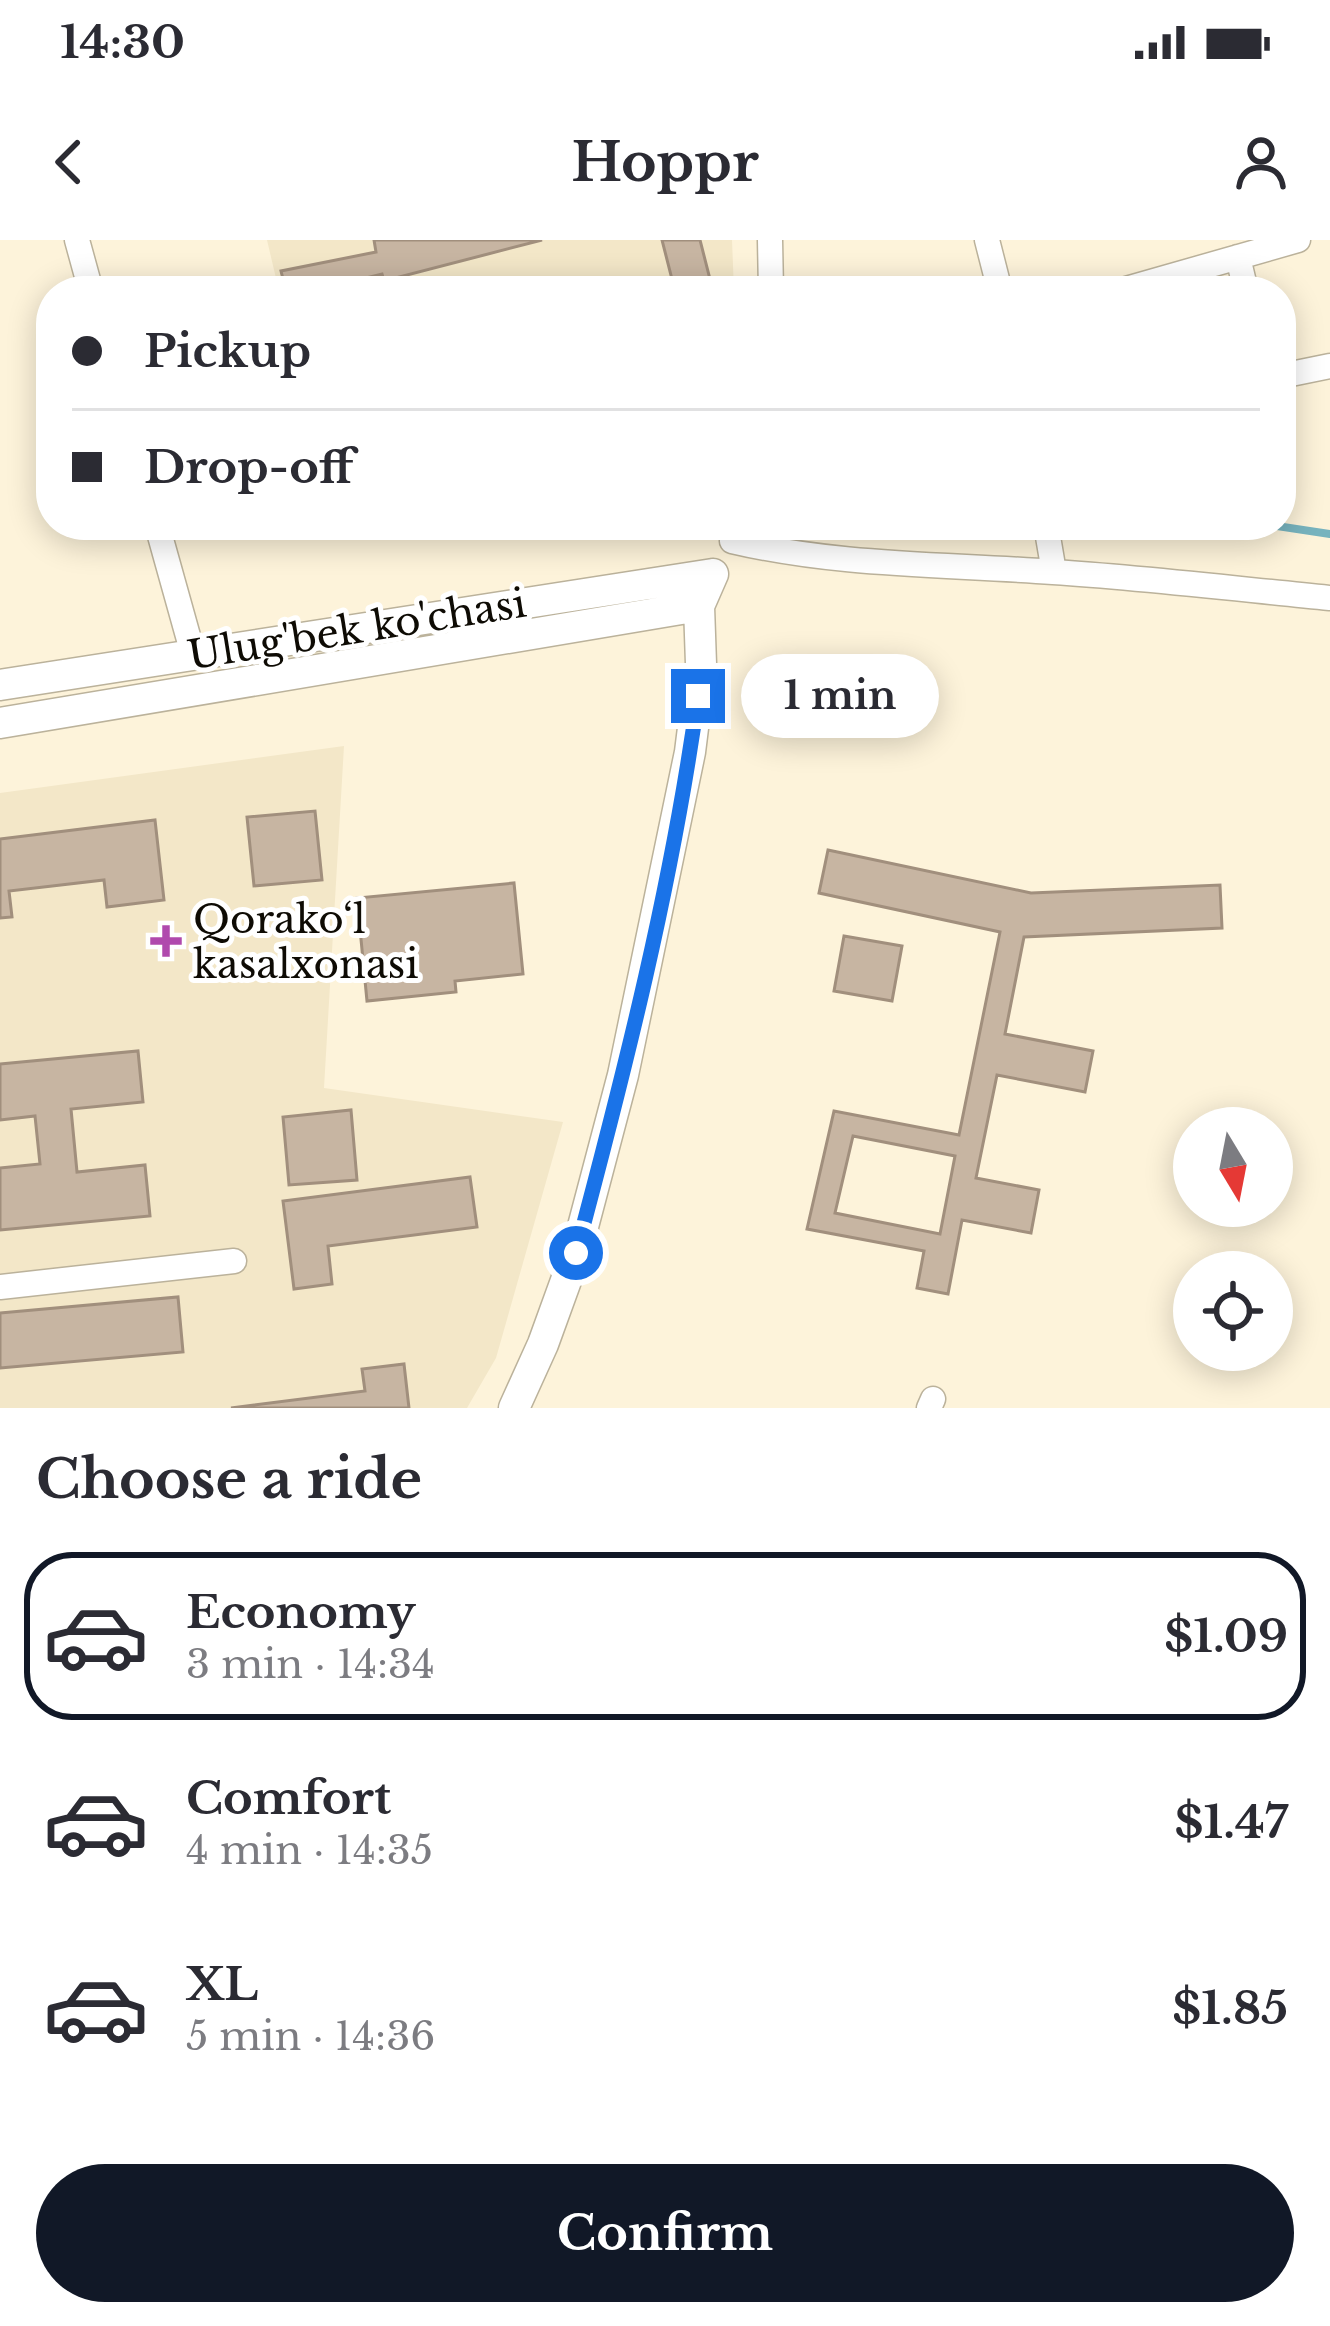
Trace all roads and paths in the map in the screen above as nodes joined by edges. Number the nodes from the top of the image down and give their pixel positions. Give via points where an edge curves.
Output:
1 (76, 240) edge
2 (770, 240) edge
3 (987, 240) edge
4 (1298, 240) edge
5 (1238, 257) junction
6 (87, 276) edge
7 (771, 276) edge
8 (996, 276) edge
9 (1172, 276) edge
10 (1242, 276) edge
11 (1330, 366) edge
12 (1296, 373) edge
13 (161, 540) edge
14 (732, 540) edge
15 (760, 540) edge
16 (1049, 540) edge
17 (1054, 572) junction
18 (713, 574) junction
19 (1330, 598) edge
20 (699, 606) junction
21 (193, 654) junction
22 (0, 685) edge
23 (0, 723) edge
24 (234, 1261) dead end
25 (0, 1287) edge
26 (514, 1408) edge

1 - 6 street
2 - 7 street
3 - 8 street
4 - 5 street
5 - 9 street
5 - 10 street
11 - 12 street
13 - 21 street
14 - 18 street
15 - 17 street via 825,559
16 - 17 street
17 - 19 street
18 - 20 main road
18 - 21 main road, Ulug'bek ko'chasi
20 - 23 main road, Ulug'bek ko'chasi
20 - 26 main road via 691,752 623,1075 576,1253
21 - 22 main road, Ulug'bek ko'chasi
24 - 25 street

